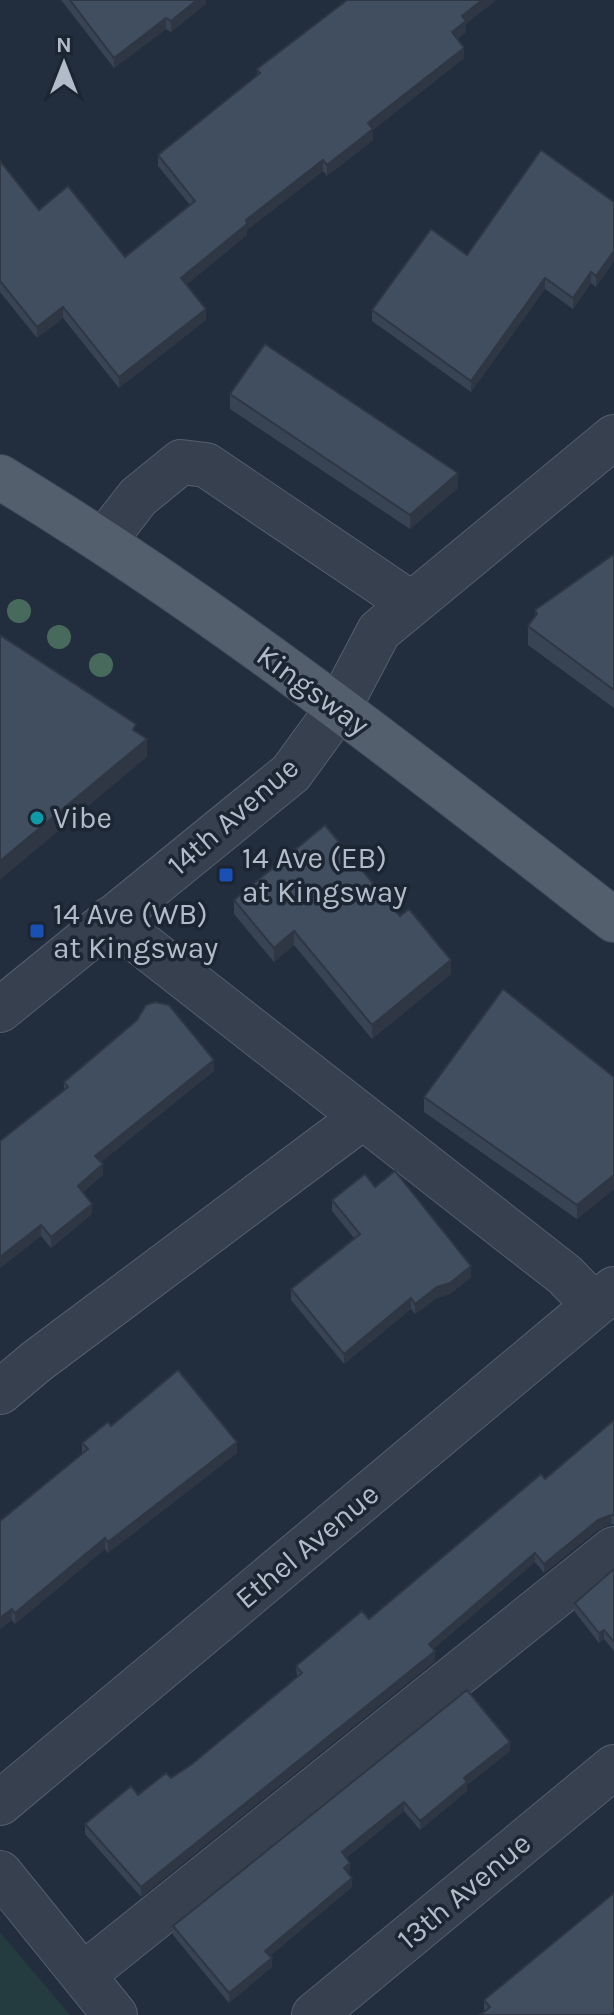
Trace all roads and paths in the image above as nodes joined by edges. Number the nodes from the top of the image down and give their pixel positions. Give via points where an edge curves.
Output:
1 (614, 437) edge
2 (0, 477) edge
3 (104, 541) junction
4 (412, 604) junction
5 (339, 707) junction
6 (110, 919) junction
7 (614, 920) edge
8 (0, 1010) edge
9 (363, 1117) junction
10 (604, 1297) edge
11 (0, 1392) edge
12 (614, 1549) edge
13 (614, 1767) edge
14 (0, 1803) edge
15 (0, 1873) edge
16 (83, 1975) junction
17 (115, 2015) edge
18 (314, 2015) edge

1 - 4 street, 14th Avenue
2 - 3 main road, Kingsway
3 - 4 street via 138,497 181,462 206,465
3 - 5 main road, Kingsway
4 - 5 street, 14th Avenue via 379,631
5 - 6 street, 14th Avenue via 291,773
5 - 7 main road, Kingsway
6 - 8 street, 14th Avenue
6 - 9 street
9 - 10 street via 565,1275
9 - 11 street
10 - 14 street, Ethel Avenue
12 - 16 street
13 - 18 street, 13th Avenue
15 - 16 street
16 - 17 street

